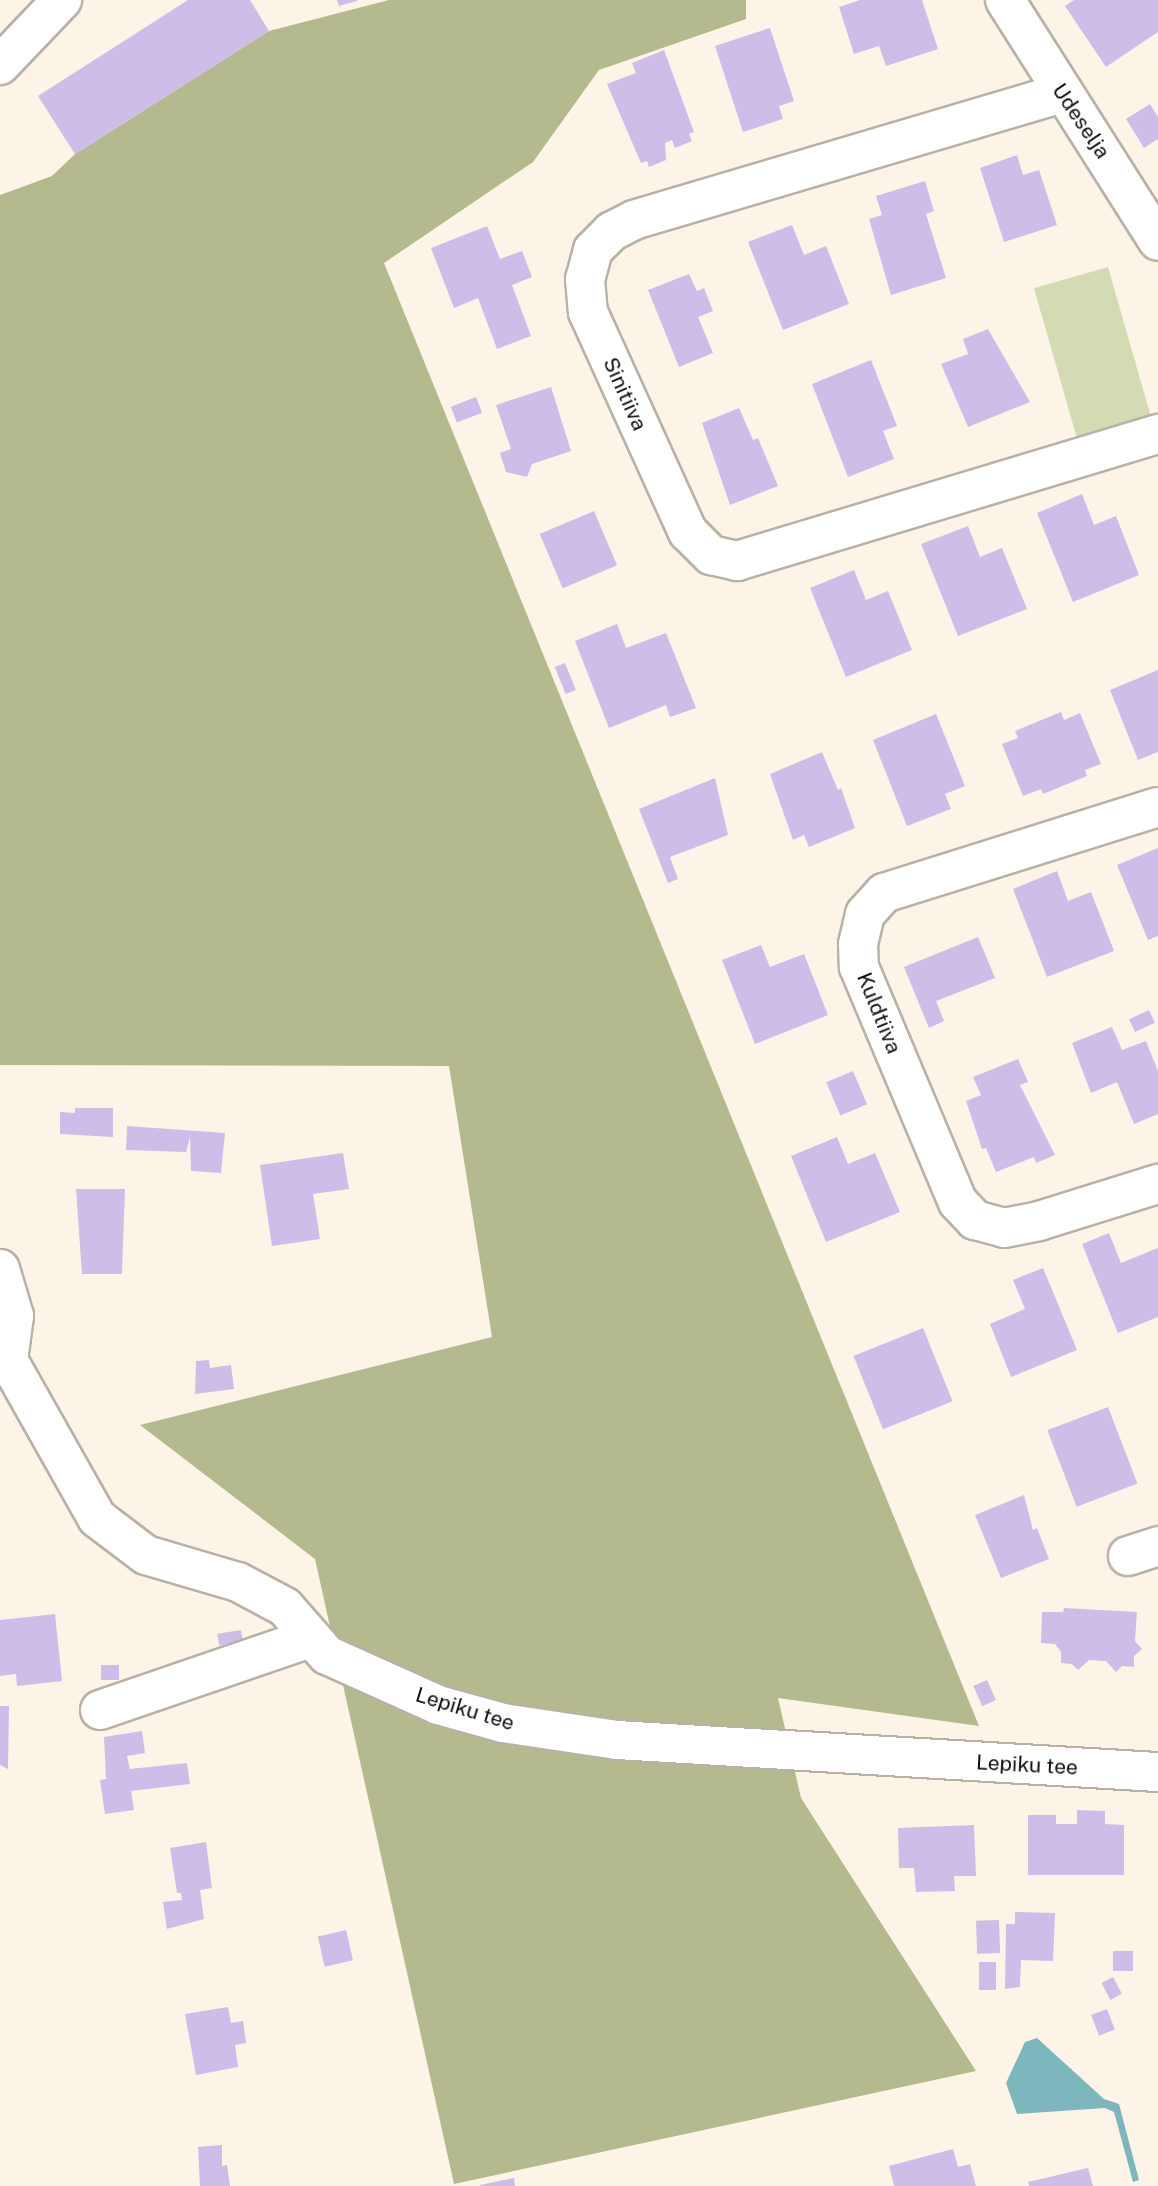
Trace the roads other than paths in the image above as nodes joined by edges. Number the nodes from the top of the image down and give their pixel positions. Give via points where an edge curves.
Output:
1 (62, 0) edge
2 (1004, 0) edge
3 (4, 49) edge
4 (1062, 93) junction
5 (1147, 199) edge
6 (1158, 241) edge
7 (1158, 434) edge
8 (1158, 807) edge
9 (1158, 1184) edge
10 (0, 1269) edge
11 (4, 1362) edge
12 (1158, 1546) edge
13 (1158, 1557) edge
14 (310, 1638) junction
15 (100, 1710) dead end
16 (1158, 1772) edge

1 - 3 street
2 - 4 street, Udeselja
4 - 5 street, Udeselja
4 - 7 street, Sinitiiva via 634,220 612,231 593,250 585,279 588,312 688,532 711,555 737,561
5 - 6 street, Udeselja
8 - 9 street, Kuldtiiva via 884,893 865,914 858,944 859,967 958,1202 975,1220 1004,1228
10 - 11 street, Lepiku tee via 14,1316
11 - 14 street, Lepiku tee via 97,1518 146,1555 239,1582 285,1607
12 - 13 street via 1128,1556
14 - 15 street
14 - 16 street, Lepiku tee via 327,1655 426,1700 503,1723 617,1740

